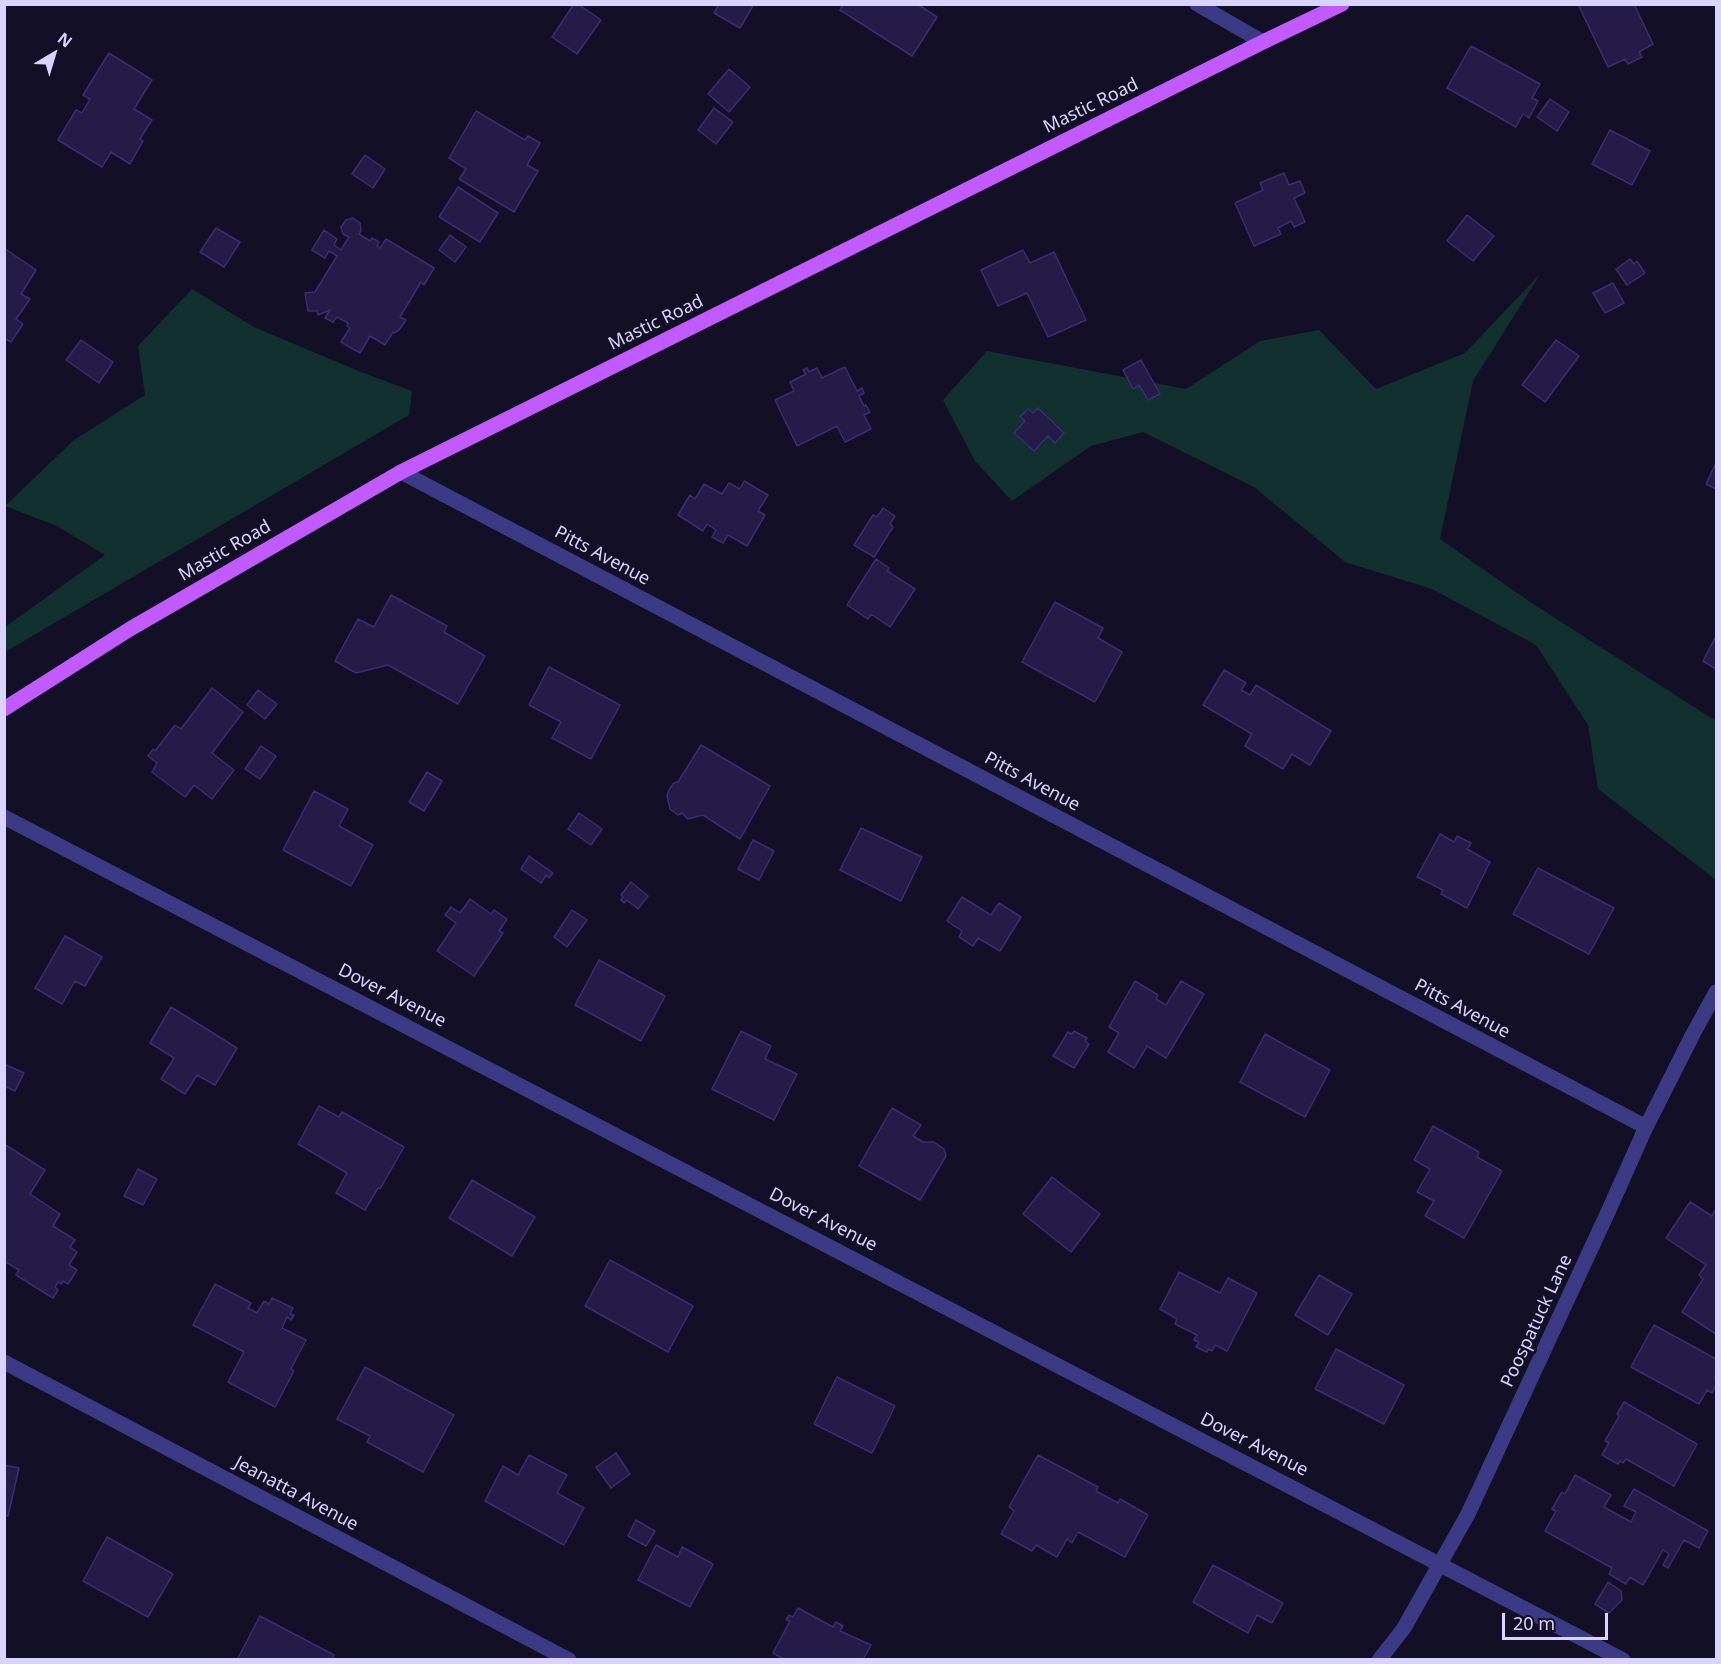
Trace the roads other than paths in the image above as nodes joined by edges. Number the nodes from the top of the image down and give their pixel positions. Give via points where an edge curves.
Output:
1 (1197, 4) edge
2 (1342, 4) edge
3 (1263, 42) junction
4 (401, 472) junction
5 (4, 709) edge
6 (4, 817) edge
7 (1716, 992) edge
8 (1646, 1127) junction
9 (4, 1362) edge
10 (1439, 1563) junction
11 (569, 1659) edge
12 (1379, 1659) edge
13 (1623, 1659) edge

1 - 3 street
2 - 3 main road, Mastic Road
3 - 4 main road, Mastic Road
4 - 5 main road, Mastic Road via 130,629
4 - 8 street, Pitts Avenue
6 - 10 street, Dover Avenue
7 - 8 street, Poospatuck Lane
8 - 10 street, Poospatuck Lane via 1468,1514
9 - 11 street, Jeanatta Avenue
10 - 12 street, Poospatuck Lane via 1404,1628
10 - 13 street, Dover Avenue

